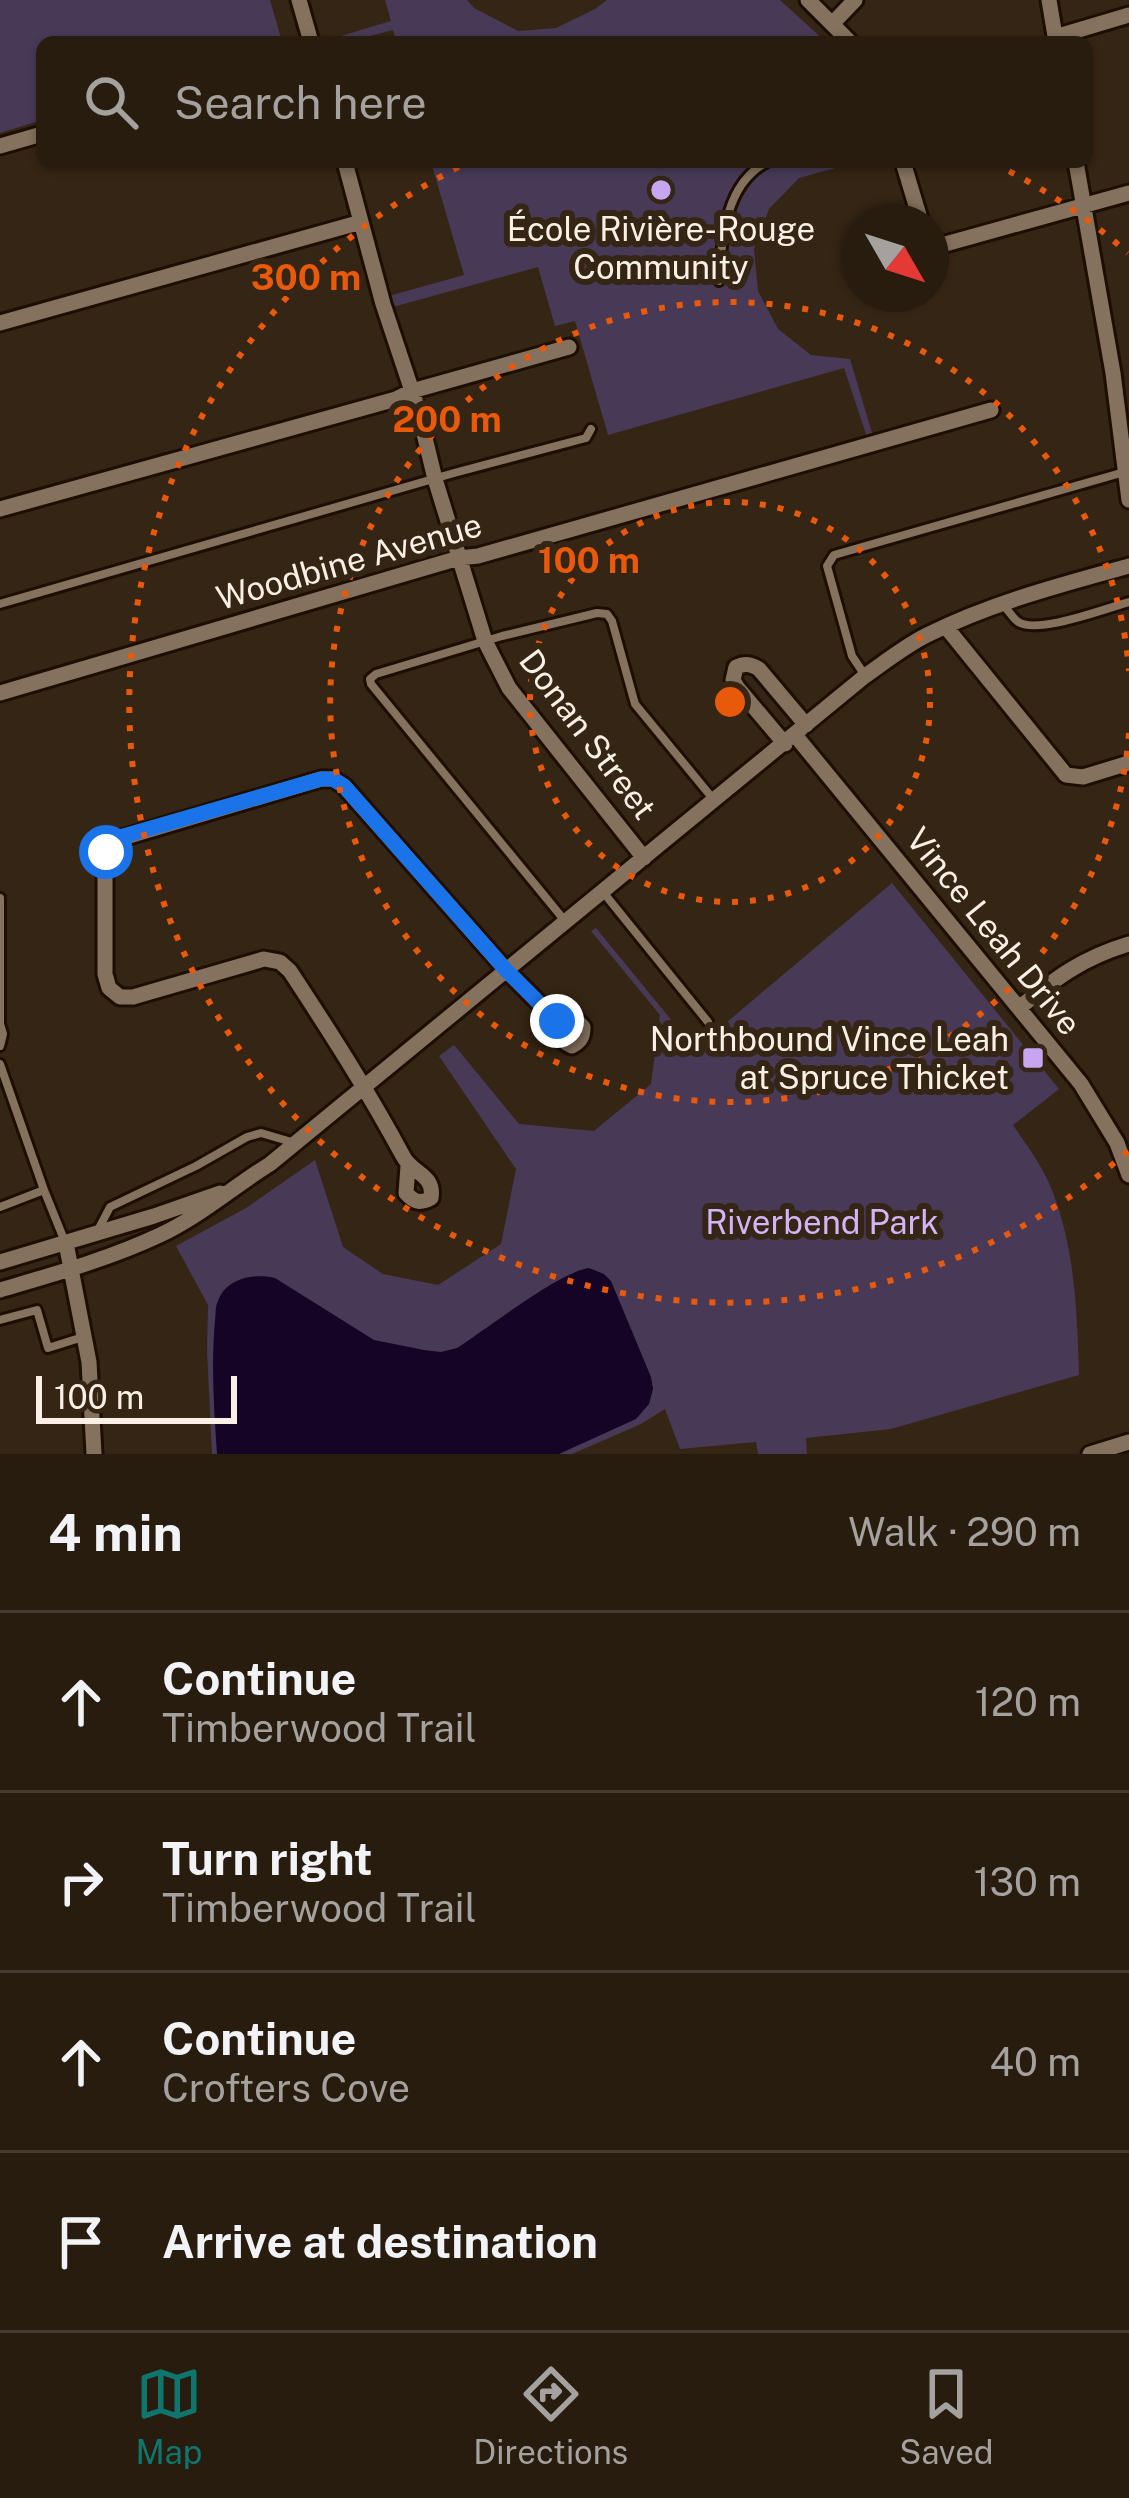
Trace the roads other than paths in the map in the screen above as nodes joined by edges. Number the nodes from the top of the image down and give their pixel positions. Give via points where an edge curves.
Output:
1 (299, 0) edge
2 (855, 0) edge
3 (1049, 0) edge
4 (813, 2) edge
5 (1129, 15) edge
6 (833, 23) junction
7 (309, 36) edge
8 (845, 36) edge
9 (1055, 36) edge
10 (1065, 36) edge
11 (36, 136) edge
12 (0, 146) edge
13 (346, 168) edge
14 (757, 168) edge
15 (905, 168) edge
16 (1077, 168) edge
17 (1129, 193) edge
18 (916, 204) edge
19 (1083, 205) junction
20 (361, 222) junction
21 (949, 243) edge
22 (718, 281) dead end
23 (0, 323) edge
24 (568, 347) dead end
25 (1121, 371) edge
26 (412, 391) junction
27 (992, 410) dead end
28 (591, 429) dead end
29 (1126, 472) edge
30 (435, 479) junction
31 (1129, 500) edge
32 (0, 509) edge
33 (459, 558) junction
34 (1129, 566) edge
35 (1129, 602) edge
36 (1001, 603) junction
37 (0, 604) edge
38 (946, 627) junction
39 (484, 641) junction
40 (865, 676) junction
41 (0, 693) edge
42 (795, 735) junction
43 (1129, 764) edge
44 (715, 801) junction
45 (644, 858) junction
46 (603, 892) junction
47 (0, 898) edge
48 (566, 922) junction
49 (1129, 944) edge
50 (506, 970) junction
51 (1019, 1009) junction
52 (557, 1021) dead end
53 (707, 1022) dead end
54 (0, 1046) edge
55 (0, 1064) edge
56 (365, 1086) junction
57 (1123, 1140) edge
58 (297, 1143) junction
59 (408, 1166) dead end
60 (1129, 1175) edge
61 (44, 1190) junction
62 (227, 1191) junction
63 (0, 1207) edge
64 (95, 1234) junction
65 (66, 1243) junction
66 (0, 1262) edge
67 (72, 1268) junction
68 (0, 1291) edge
69 (0, 1320) edge
70 (85, 1337) junction
71 (1129, 1442) edge
72 (94, 1454) edge
73 (1090, 1454) edge

1 - 7 street
2 - 6 street
3 - 9 street
4 - 6 street
5 - 10 street
6 - 8 street
11 - 12 street
13 - 20 street, Donan Street
14 - 22 lane via 722,231
15 - 18 street
16 - 19 street
17 - 19 street
19 - 21 street
19 - 25 street
20 - 23 street
20 - 26 street, Donan Street
24 - 26 street
25 - 29 street
26 - 30 street, Donan Street
26 - 32 street
27 - 33 street, Woodbine Avenue
28 - 30 lane via 586,438
29 - 31 street
29 - 40 lane via 834,555 827,566
30 - 33 street, Donan Street
30 - 37 lane
33 - 39 street, Donan Street
33 - 41 street, Woodbine Avenue
34 - 36 street
35 - 36 lane via 1028,626
36 - 38 street
38 - 40 street
38 - 43 street via 1066,776
39 - 44 lane via 607,614 635,704
39 - 45 street, Donan Street via 508,688
39 - 48 lane via 376,674 371,684
40 - 42 street
42 - 42 street via 759,669 736,667 737,687
42 - 44 street
42 - 51 street, Vince Leah Drive
44 - 45 street
45 - 46 street
46 - 48 street
46 - 53 lane
47 - 54 lane
48 - 50 street
49 - 51 street via 1081,961
50 - 52 street
50 - 56 street
50 - 56 street via 333,779 112,842 105,861 109,988 133,997 264,959 280,962
51 - 57 street, Vince Leah Drive
55 - 61 lane
56 - 58 street
56 - 59 street
57 - 60 street, Vince Leah Drive
58 - 62 street
58 - 64 lane via 247,1137 110,1207
61 - 63 lane
61 - 65 lane
62 - 64 street
62 - 67 street via 161,1235
64 - 65 street
65 - 66 street
65 - 67 street
67 - 68 street
67 - 70 street
69 - 70 lane via 37,1310 48,1348
70 - 72 street
71 - 73 street

